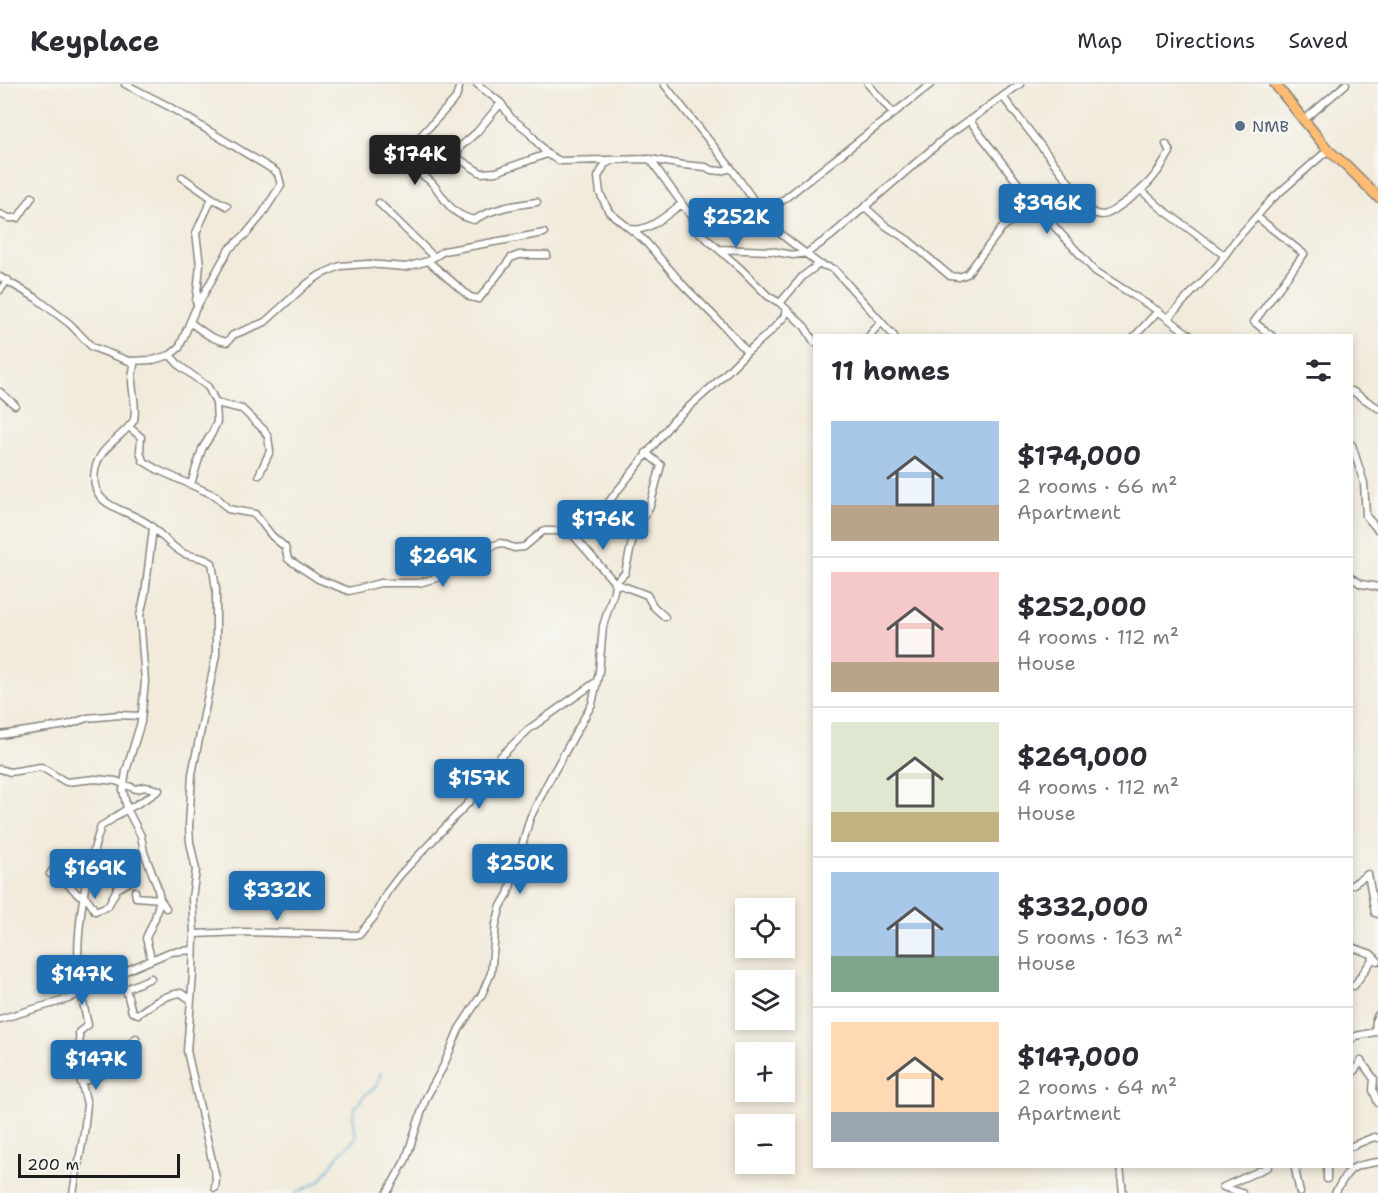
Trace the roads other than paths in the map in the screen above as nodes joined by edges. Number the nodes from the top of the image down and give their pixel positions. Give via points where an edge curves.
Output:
1 (125, 84) edge
2 (460, 84) edge
3 (477, 84) edge
4 (664, 84) edge
5 (868, 84) edge
6 (931, 84) edge
7 (1020, 84) edge
8 (1275, 84) edge
9 (1346, 84) edge
10 (135, 86) edge
11 (1003, 97) junction
12 (501, 103) junction
13 (894, 114) junction
14 (970, 121) junction
15 (1303, 121) junction
16 (1166, 144) dead end
17 (1328, 150) junction
18 (547, 154) junction
19 (614, 159) junction
20 (650, 159) junction
21 (731, 168) junction
22 (182, 177) dead end
23 (1142, 191) junction
24 (32, 197) dead end
25 (1378, 197) edge
26 (212, 198) junction
27 (537, 202) dead end
28 (379, 203) dead end
29 (682, 204) junction
30 (1034, 204) junction
31 (227, 206) dead end
32 (865, 207) junction
33 (0, 214) edge
34 (764, 215) junction
35 (1257, 217) junction
36 (631, 229) junction
37 (544, 233) dead end
38 (719, 249) junction
39 (807, 253) junction
40 (547, 255) dead end
41 (1224, 255) junction
42 (431, 259) junction
43 (819, 264) junction
44 (0, 277) edge
45 (8, 280) junction
46 (0, 290) edge
47 (780, 303) junction
48 (198, 306) junction
49 (786, 310) junction
50 (1158, 311) junction
51 (1168, 318) junction
52 (190, 322) junction
53 (881, 322) junction
54 (871, 334) edge
55 (892, 334) edge
56 (1137, 334) edge
57 (1188, 334) edge
58 (1269, 334) edge
59 (813, 340) edge
60 (747, 352) junction
61 (170, 355) junction
62 (129, 361) junction
63 (0, 392) edge
64 (1353, 392) edge
65 (216, 403) junction
66 (15, 405) dead end
67 (1378, 408) edge
68 (129, 427) junction
69 (1353, 449) edge
70 (646, 453) junction
71 (260, 475) dead end
72 (191, 484) junction
73 (153, 528) junction
74 (1378, 530) edge
75 (573, 535) junction
76 (1353, 579) edge
77 (615, 583) junction
78 (1378, 587) edge
79 (665, 617) dead end
80 (597, 682) junction
81 (141, 716) junction
82 (0, 735) edge
83 (0, 769) edge
84 (124, 785) junction
85 (127, 809) junction
86 (92, 856) junction
87 (50, 874) dead end
88 (1353, 884) edge
89 (135, 891) dead end
90 (83, 895) junction
91 (160, 899) junction
92 (166, 908) dead end
93 (1378, 914) edge
94 (194, 934) junction
95 (1353, 948) edge
96 (1378, 948) edge
97 (193, 950) junction
98 (1374, 958) edge
99 (151, 959) junction
100 (151, 978) dead end
101 (1354, 986) dead end
102 (81, 993) junction
103 (191, 1000) junction
104 (1378, 1015) edge
105 (0, 1019) edge
106 (136, 1038) dead end
107 (1353, 1038) edge
108 (1353, 1073) edge
109 (81, 1083) junction
110 (1378, 1104) edge
111 (1378, 1138) edge
112 (1353, 1146) edge
113 (1378, 1162) edge
114 (1354, 1164) edge
115 (1120, 1168) edge
116 (1266, 1168) edge
117 (1295, 1168) edge
118 (1327, 1168) edge
119 (1351, 1168) edge
120 (1327, 1179) dead end
121 (215, 1188) dead end
122 (1224, 1190) edge
123 (73, 1193) edge
124 (387, 1193) edge
125 (1123, 1193) edge
126 (1242, 1193) edge
127 (1300, 1193) edge
128 (1335, 1193) edge

1 - 10 street
2 - 27 street via 456,98 417,140 402,164 430,180 461,217 474,220 486,213
3 - 12 street
4 - 21 street
5 - 13 street
6 - 13 street
7 - 11 street
8 - 15 highway
9 - 15 street
10 - 48 street via 278,174 281,185 246,234 229,249
11 - 14 street
11 - 23 street via 1092,212 1105,216
12 - 18 street
12 - 18 street via 461,146 456,157 481,173 496,172
13 - 34 street
14 - 30 street
14 - 32 street
15 - 17 highway
16 - 23 street via 1170,152
17 - 25 highway
17 - 35 street
18 - 19 street via 568,161
19 - 20 street
19 - 36 street via 605,164 598,177 600,193 609,212
20 - 21 street via 711,170
20 - 29 street
21 - 34 street
22 - 26 street
23 - 41 street
24 - 33 street via 18,218
26 - 31 street
26 - 48 street via 196,233 200,265
28 - 42 street
29 - 36 street via 650,226
29 - 38 street via 699,232
30 - 32 street via 1002,228 967,274 959,277 950,276
30 - 50 street via 1095,271
32 - 39 street
34 - 39 street via 773,228
35 - 41 street
35 - 58 street via 1304,254 1254,322
36 - 60 street
37 - 42 street via 444,251
38 - 39 street
38 - 47 street
39 - 43 street
40 - 42 street via 510,258 479,299 470,297
41 - 51 street
42 - 52 street via 406,267 340,266 307,284 265,322 233,335 227,342
43 - 47 street
43 - 53 street via 834,269
44 - 45 street
45 - 46 street
45 - 62 street via 70,324 92,347
47 - 49 street
48 - 52 street
49 - 59 street
49 - 60 street via 771,332
50 - 51 street
50 - 56 street
51 - 57 street
52 - 61 street via 179,348
53 - 54 street
53 - 55 street
60 - 70 street via 673,421
61 - 62 street
61 - 65 street via 208,387
62 - 68 street via 135,368 134,420
63 - 66 street
64 - 67 street
65 - 71 street via 242,409 264,430 270,451
65 - 72 street via 217,422 202,449
68 - 72 street via 141,437 144,461
68 - 73 street via 112,440 94,469 97,490 106,503
69 - 74 street via 1364,483 1366,516
70 - 75 street via 603,509
70 - 77 street via 661,465 658,479 650,506 634,533 625,573
72 - 75 street via 216,496 228,509 255,514 285,547 288,559 318,579 349,591 380,583 418,583 440,577 481,557 494,545 524,547 543,531 570,531
73 - 81 street via 140,615 145,681
73 - 94 street via 184,554 204,557 212,563 216,589 216,655 192,783 189,827 196,870 192,898
75 - 77 street
76 - 78 street
77 - 79 street via 647,595
77 - 80 street via 603,626
80 - 94 street via 529,729 500,757 470,801 400,875 359,935
80 - 124 street via 592,704 530,818 496,924 491,973 426,1098 406,1160
81 - 82 street via 87,718 67,725
81 - 84 street
83 - 84 street via 10,772 41,767 66,782 95,779
84 - 85 street
84 - 85 street via 157,789
85 - 86 street via 101,826
85 - 91 street via 141,836
86 - 90 street
86 - 90 street via 115,878 131,881 117,889 108,906 95,910
87 - 90 street via 53,870 77,894
88 - 93 street via 1368,874
89 - 91 street via 136,897
90 - 102 street via 78,961
91 - 92 street
91 - 99 street via 146,939
94 - 97 street
95 - 98 street
96 - 98 street
97 - 99 street
97 - 103 street
98 - 101 street
99 - 102 street
100 - 103 street via 126,989 132,1012 138,1014 170,995 181,993
102 - 105 street
102 - 109 street via 88,1025 79,1032
103 - 121 street via 188,1051
104 - 107 street via 1376,1032
106 - 109 street via 103,1074
108 - 110 street via 1361,1061 1374,1079
109 - 123 street via 87,1104
111 - 112 street
113 - 114 street
115 - 125 street
116 - 122 street
117 - 127 street
118 - 120 street
119 - 128 street
122 - 126 street

